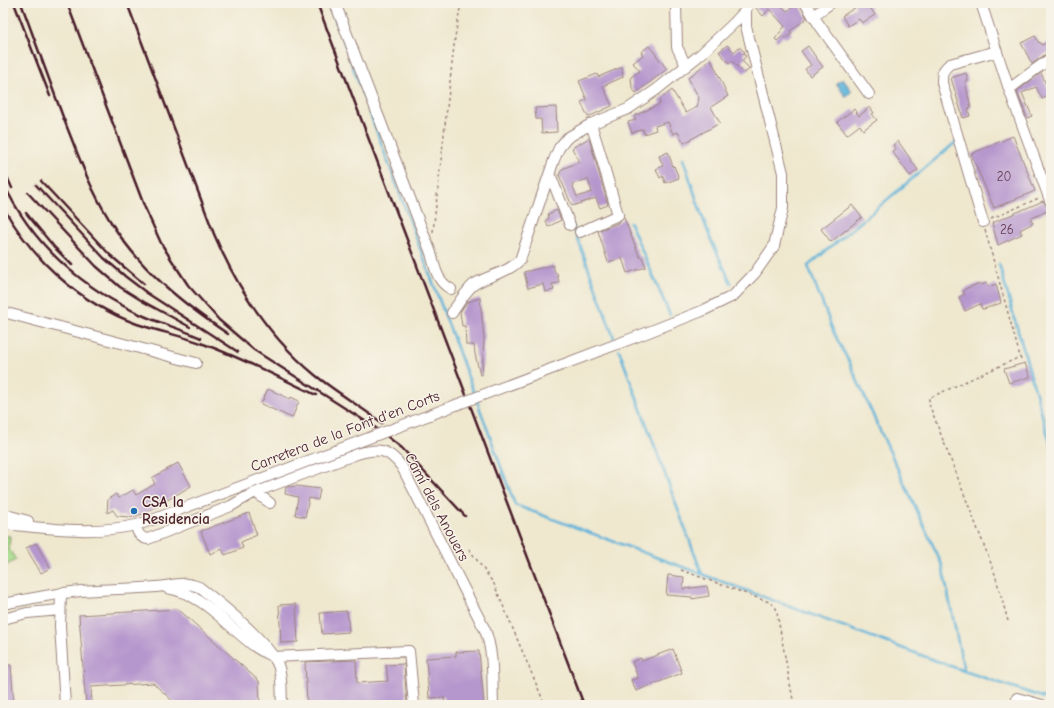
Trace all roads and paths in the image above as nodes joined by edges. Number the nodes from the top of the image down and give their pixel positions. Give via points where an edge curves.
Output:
1 (335, 3) edge
2 (461, 3) edge
3 (676, 3) edge
4 (805, 3) edge
5 (831, 3) edge
6 (981, 3) edge
7 (747, 6) edge
8 (814, 16) junction
9 (997, 51) junction
10 (1051, 58) edge
11 (686, 66) junction
12 (1009, 89) junction
13 (869, 94) dead end
14 (590, 124) junction
15 (550, 174) junction
16 (1049, 198) edge
17 (983, 222) junction
18 (570, 224) dead end
19 (580, 232) dead end
20 (432, 238) dead end
21 (451, 289) dead end
22 (3, 312) edge
23 (452, 313) dead end
24 (1020, 357) junction
25 (1021, 360) dead end
26 (196, 363) dead end
27 (255, 492) junction
28 (270, 503) dead end
29 (3, 514) edge
30 (3, 524) edge
31 (136, 525) junction
32 (55, 528) junction
33 (469, 549) dead end
34 (681, 570) dead end
35 (61, 593) junction
36 (3, 604) edge
37 (60, 610) junction
38 (3, 619) edge
39 (1008, 621) dead end
40 (273, 657) junction
41 (1017, 698) dead end
42 (65, 705) edge
43 (282, 705) edge
44 (414, 705) edge
45 (493, 705) edge
46 (545, 705) edge
47 (794, 705) edge
48 (1042, 705) edge

1 - 21 street via 431,253 437,276 444,286
2 - 20 path
3 - 11 street via 677,47
4 - 8 street
5 - 8 street
6 - 9 street
7 - 11 street via 728,28
7 - 31 street, Carretera de la Font d'en Corts, bridge via 746,26 783,172 783,208 774,246 756,273 733,296 641,335
8 - 13 street
9 - 12 street
9 - 17 street via 950,64 942,72 942,83
10 - 12 street
11 - 14 street via 628,109
12 - 16 street
14 - 15 street via 563,143
14 - 19 street via 618,215
15 - 18 street
15 - 23 street via 520,260 509,269 472,286
16 - 17 path
17 - 24 path
22 - 26 street
24 - 25 path
24 - 39 path via 929,398 929,404 994,571
27 - 28 street
27 - 31 street, Camí dels Anouers via 231,506 148,539 140,535
27 - 45 street, Camí dels Anouers via 369,451 384,451 391,454 402,467 485,630 489,640
29 - 32 street, Carretera de la Font d'en Corts
30 - 32 street, Carretera de la Font d'en Corts
31 - 32 street, Carretera de la Font d'en Corts via 87,530
33 - 46 path via 494,584
34 - 47 path via 769,602 776,608
35 - 36 street
35 - 37 street
35 - 40 street via 159,587 178,590 196,599 257,648
37 - 38 street via 27,613
37 - 42 street
40 - 43 street via 280,675
40 - 44 street via 409,651
41 - 48 street

